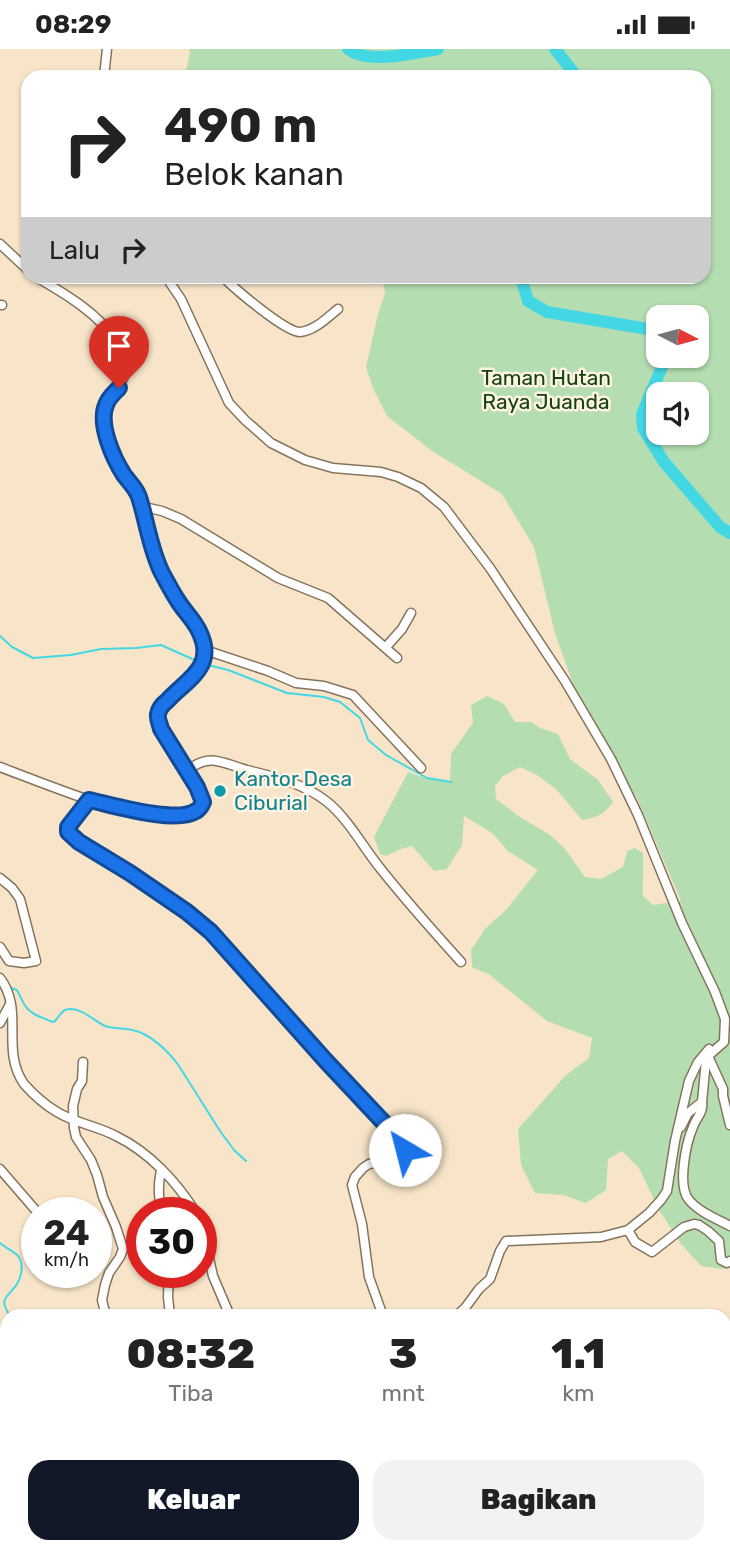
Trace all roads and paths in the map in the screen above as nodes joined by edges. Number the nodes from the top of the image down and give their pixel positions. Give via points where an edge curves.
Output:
1 (107, 49) edge
2 (105, 70) edge
3 (1, 249) edge
4 (21, 265) edge
5 (47, 284) edge
6 (171, 284) edge
7 (231, 284) edge
8 (338, 309) dead end
9 (140, 506) junction
10 (411, 613) dead end
11 (386, 647) junction
12 (205, 650) junction
13 (397, 658) dead end
14 (0, 767) edge
15 (421, 768) dead end
16 (187, 771) junction
17 (89, 800) junction
18 (0, 879) edge
19 (0, 947) edge
20 (461, 962) dead end
21 (0, 978) edge
22 (6, 1007) edge
23 (0, 1023) edge
24 (724, 1042) junction
25 (708, 1056) junction
26 (83, 1062) dead end
27 (702, 1102) junction
28 (72, 1119) junction
29 (730, 1125) edge
30 (676, 1136) junction
31 (0, 1169) edge
32 (161, 1170) junction
33 (24, 1197) edge
34 (160, 1197) edge
35 (184, 1197) edge
36 (730, 1226) edge
37 (628, 1230) junction
38 (730, 1261) edge
39 (217, 1285) edge
40 (168, 1288) edge
41 (104, 1309) edge
42 (169, 1309) edge
43 (227, 1309) edge
44 (380, 1309) edge
45 (465, 1309) edge

1 - 2 street
3 - 4 street
5 - 9 street via 103,325 123,353 125,376 106,405 103,422
6 - 24 street via 229,403 267,440 305,460 333,468 381,472 421,488 444,507 490,568 611,759 715,992 725,1019
7 - 8 street via 295,331 314,328
9 - 11 street via 181,519 278,579 328,598
9 - 12 street via 161,571 199,631
10 - 11 street
11 - 13 street
12 - 15 street via 296,683 324,685 353,695
12 - 16 street via 193,677 158,713 161,729
14 - 17 street
16 - 17 street via 202,799 195,812 158,814
16 - 20 street via 202,761 225,763 277,776 325,800
17 - 44 street via 68,832 211,932 404,1146 398,1157 363,1168 352,1185 369,1277
18 - 19 street via 20,899 36,961 9,961
21 - 22 street via 7,988
22 - 23 street
22 - 28 street via 16,1073 44,1103
24 - 25 street
24 - 30 street via 706,1052 689,1081
25 - 27 street
25 - 29 street via 723,1089
26 - 28 street
27 - 30 street via 688,1113
27 - 36 street via 686,1143 684,1193 697,1208
28 - 32 street via 125,1140
28 - 41 street via 123,1249 108,1273
30 - 37 street via 667,1191
31 - 33 street
32 - 34 street
32 - 35 street
37 - 38 street via 635,1242 652,1252 684,1227 699,1225 719,1241 721,1260
37 - 45 street via 601,1237 506,1241 490,1279
39 - 43 street
40 - 42 street

